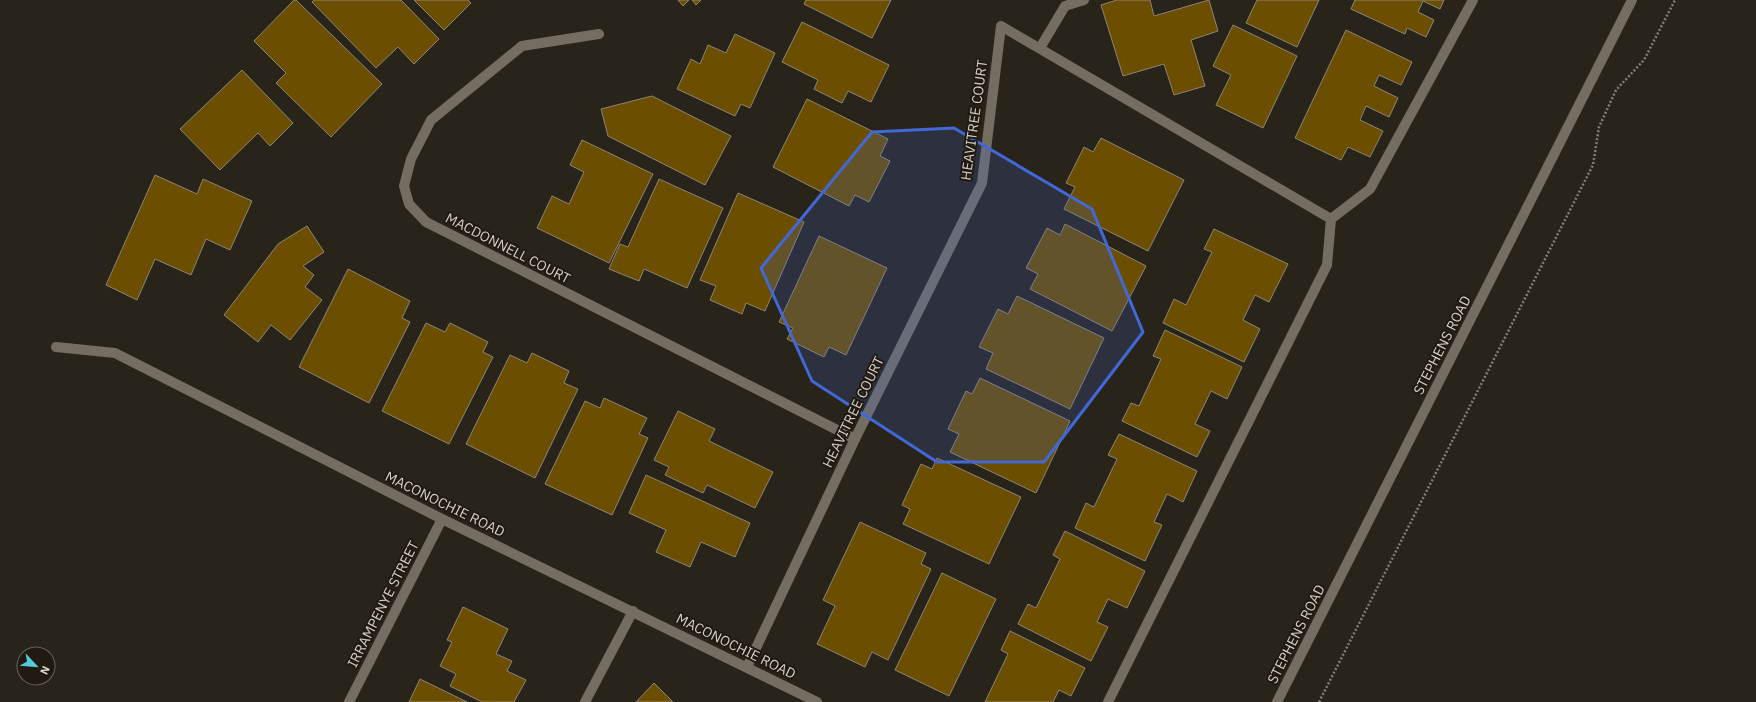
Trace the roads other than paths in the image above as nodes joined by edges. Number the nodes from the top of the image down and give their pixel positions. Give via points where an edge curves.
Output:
1 (1084, 0) edge
2 (1474, 0) edge
3 (1632, 0) edge
4 (599, 34) dead end
5 (1040, 48) junction
6 (1331, 219) junction
7 (56, 347) dead end
8 (855, 439) junction
9 (442, 519) junction
10 (633, 611) junction
11 (747, 666) junction
12 (349, 702) edge
13 (585, 702) edge
14 (817, 702) edge
15 (1108, 702) edge
16 (1277, 702) edge

1 - 5 street via 1065,6
2 - 6 street via 1370,189
3 - 16 street, STEPHENS ROAD
4 - 8 street, MACDONNELL COURT via 522,46 430,120 411,158 404,186 409,204 426,222
5 - 6 street, HEAVITREE COURT
5 - 8 street, HEAVITREE COURT via 1001,26 982,183
6 - 15 street via 1327,265
7 - 9 street, MACONOCHIE ROAD via 115,353
8 - 11 street, HEAVITREE COURT
9 - 10 street, MACONOCHIE ROAD
9 - 12 street, IRRAMPENYE STREET
10 - 11 street, MACONOCHIE ROAD
10 - 13 street
11 - 14 street, MACONOCHIE ROAD

